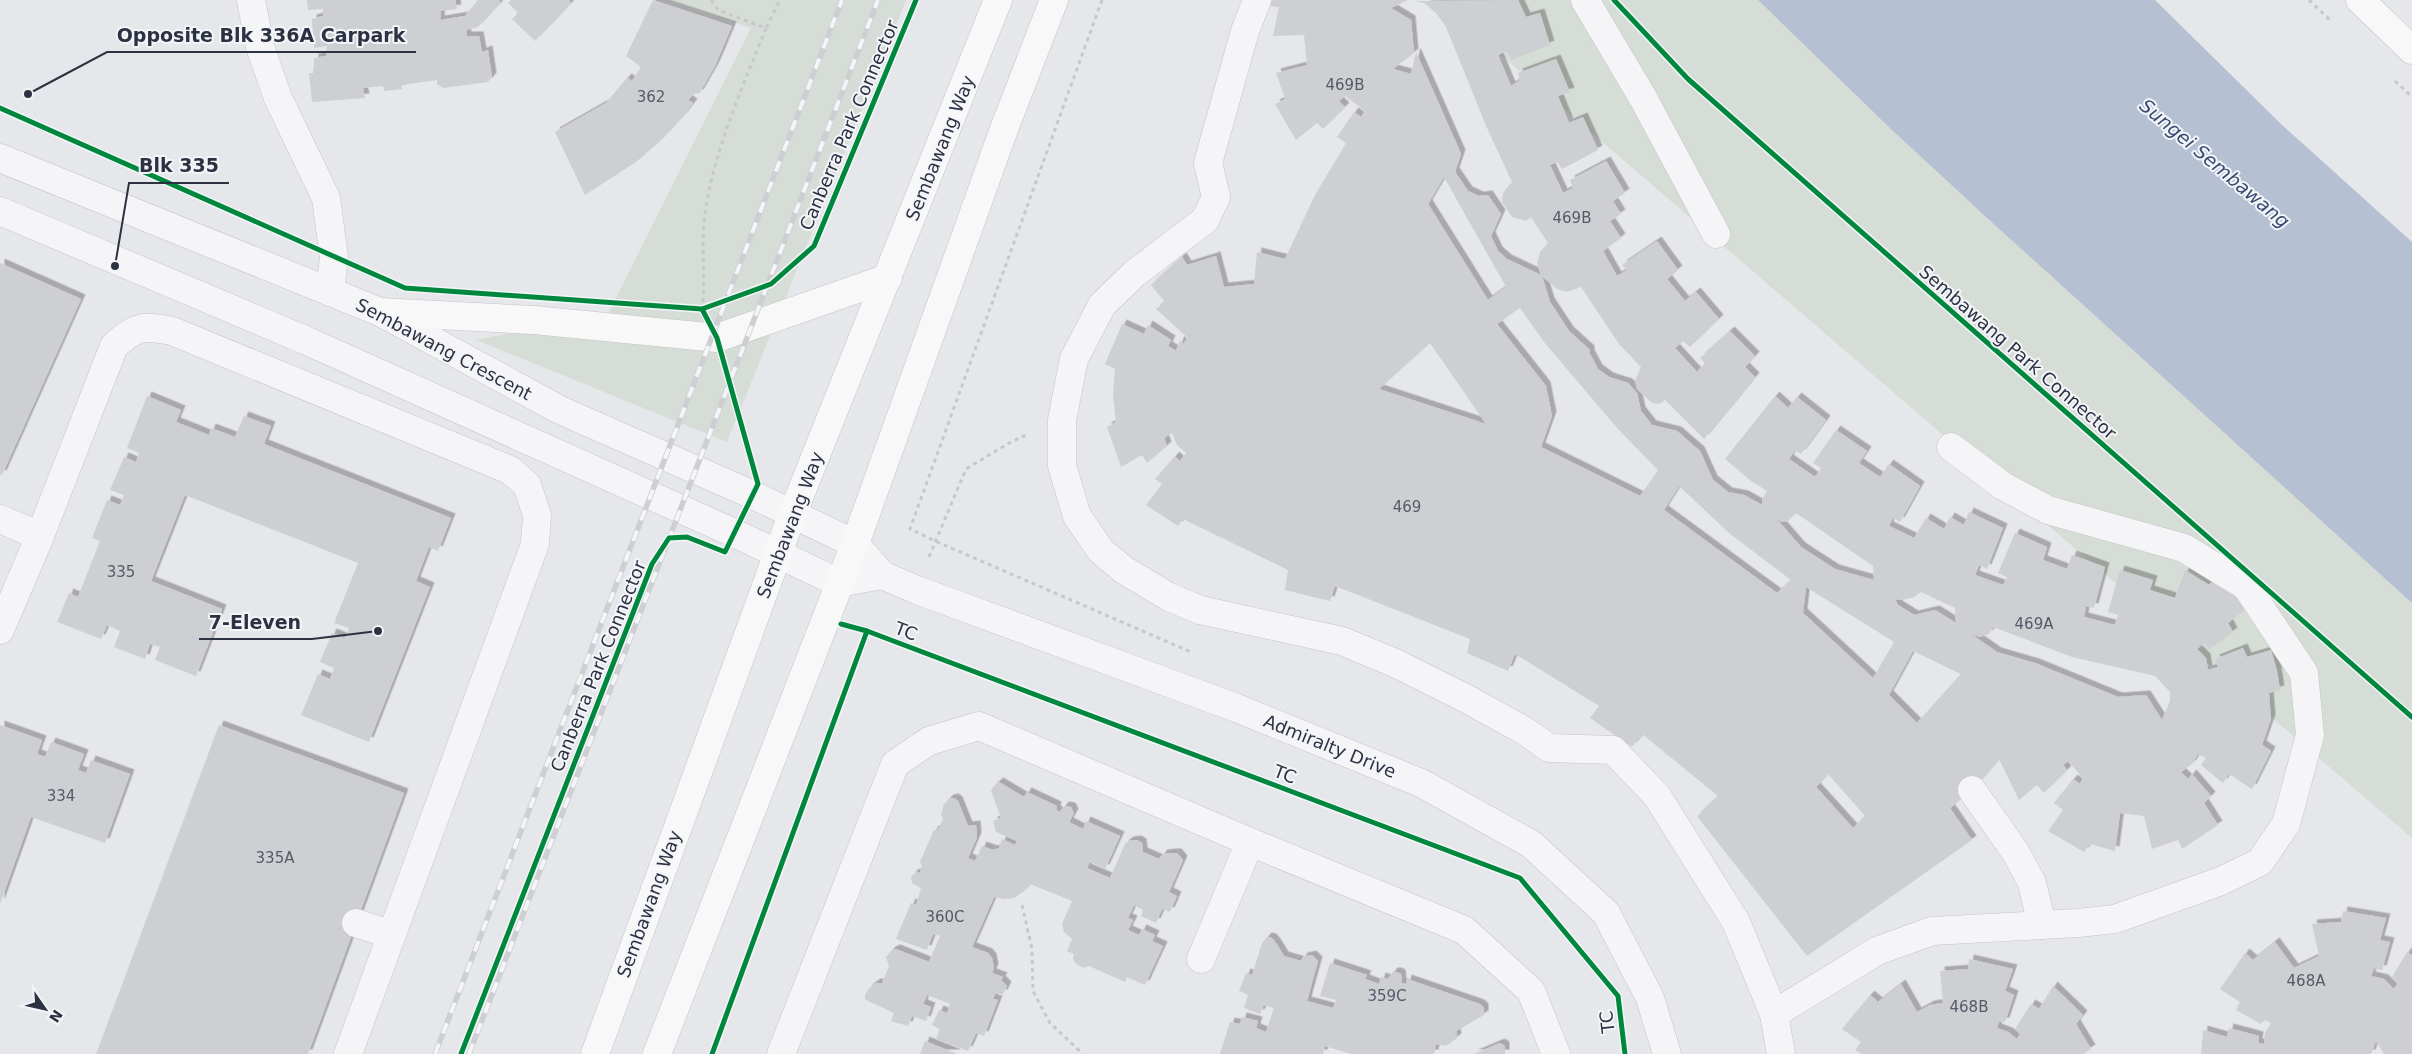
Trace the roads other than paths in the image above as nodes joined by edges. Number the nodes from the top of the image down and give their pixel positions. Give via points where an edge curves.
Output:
1 (251, 0) edge
2 (998, 0) edge
3 (1054, 0) edge
4 (1257, 0) edge
5 (1585, 0) edge
6 (2360, 0) edge
7 (2412, 50) edge
8 (0, 158) edge
9 (0, 211) edge
10 (1716, 234) dead end
11 (888, 278) junction
12 (330, 292) junction
13 (380, 312) junction
14 (1951, 447) dead end
15 (792, 515) junction
16 (0, 519) edge
17 (40, 536) junction
18 (855, 544) junction
19 (778, 554) junction
20 (882, 575) junction
21 (839, 583) junction
22 (0, 630) edge
23 (1972, 790) dead end
24 (1250, 842) junction
25 (356, 923) dead end
26 (2042, 925) junction
27 (392, 935) junction
28 (1200, 959) dead end
29 (1774, 1014) junction
30 (348, 1054) edge
31 (595, 1054) edge
32 (657, 1054) edge
33 (781, 1054) edge
34 (1556, 1054) edge
35 (1667, 1054) edge
36 (1781, 1054) edge

1 - 12 street via 260,47 278,98 326,198 334,257
2 - 11 main road, Sembawang Way
3 - 18 main road via 1004,129
4 - 29 street via 1245,31 1208,163 1216,197 1204,220 1134,274 1102,305 1074,359 1062,420 1062,466 1077,516 1101,551 1124,570 1169,597 1200,610 1342,641 1465,698 1525,731 1548,748 1613,750 1657,796 1736,922
5 - 10 street via 1643,98
6 - 7 main road
8 - 12 street, Sembawang Crescent
9 - 19 street via 305,340
11 - 13 main road via 716,338 534,320
11 - 15 main road, Sembawang Way
12 - 13 street, Sembawang Crescent
13 - 15 street, Sembawang Crescent via 560,410
14 - 26 street via 2003,486 2048,510 2184,548 2246,586 2304,673 2310,734 2286,824 2260,862 2221,881 2115,919
15 - 18 street, Sembawang Crescent
15 - 19 main road, Sembawang Way
16 - 17 street
17 - 22 street
17 - 27 street via 114,346 133,330 151,327 172,331 510,470 527,485 536,515 535,544
18 - 20 street, Admiralty Drive
18 - 21 main road
19 - 21 street
19 - 31 main road, Sembawang Way
20 - 21 street
20 - 35 street, Admiralty Drive via 1234,706 1421,783 1531,844 1606,913 1650,998
21 - 32 main road
23 - 26 street via 2016,853 2032,883
24 - 28 street
24 - 33 street via 979,726 929,741 894,764
24 - 34 street via 1464,930 1531,991
25 - 27 street
26 - 29 street via 1932,931 1876,951
27 - 30 street
29 - 36 street

